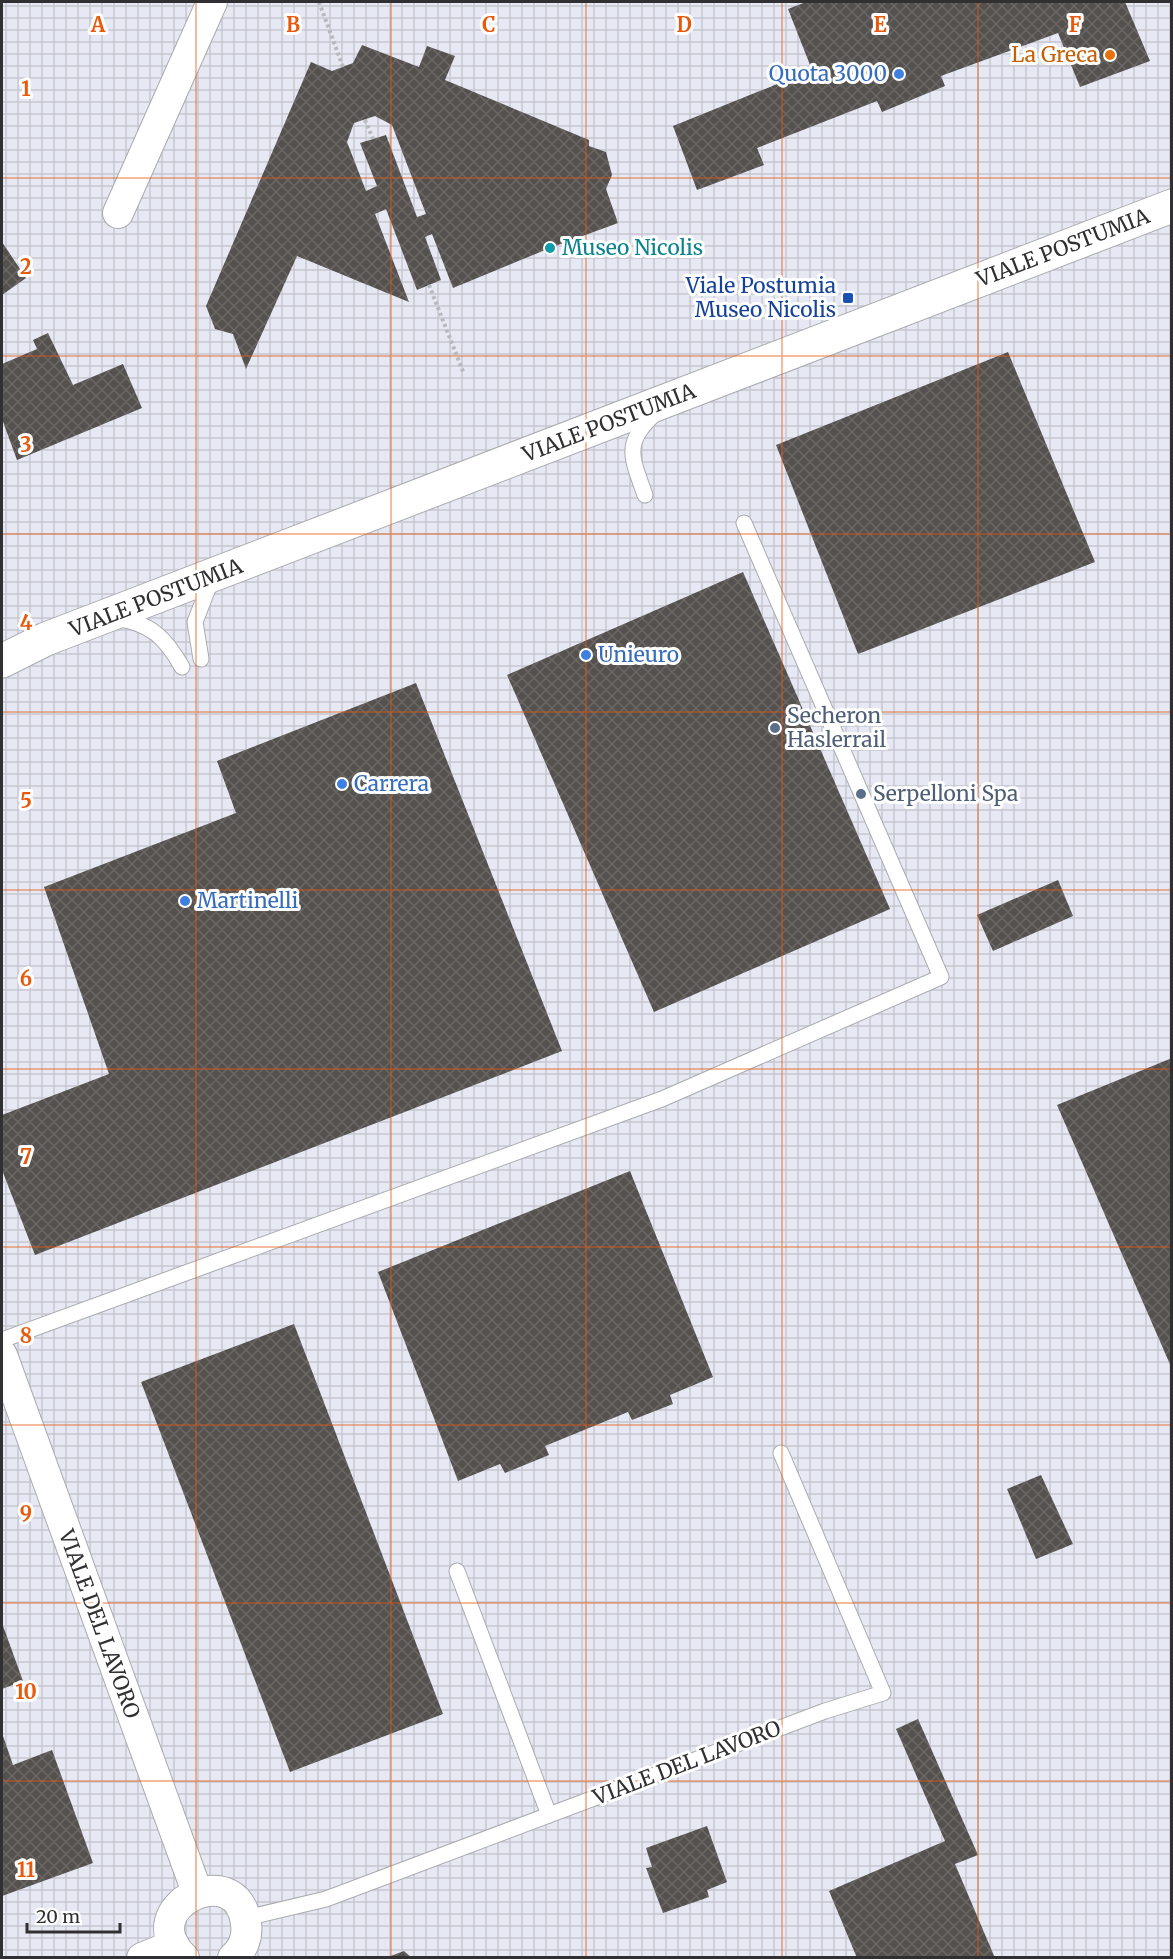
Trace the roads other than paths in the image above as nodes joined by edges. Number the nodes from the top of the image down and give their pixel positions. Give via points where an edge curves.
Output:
1 (212, 2) edge
2 (1172, 206) edge
3 (118, 213) dead end
4 (672, 399) junction
5 (645, 495) dead end
6 (744, 523) dead end
7 (213, 576) junction
8 (105, 616) junction
9 (46, 639) junction
10 (2, 645) edge
11 (201, 659) dead end
12 (2, 661) edge
13 (182, 667) dead end
14 (2, 673) edge
15 (2, 1340) edge
16 (2, 1355) edge
17 (781, 1453) dead end
18 (457, 1571) dead end
19 (549, 1815) junction
20 (196, 1892) junction
21 (246, 1918) junction
22 (179, 1951) edge
23 (142, 1958) edge
24 (233, 1958) edge

1 - 3 street
2 - 4 main road, VIALE POSTUMIA
4 - 5 lane via 635,438 631,454
4 - 7 main road, VIALE POSTUMIA
6 - 15 lane via 941,978 662,1099
7 - 8 main road, VIALE POSTUMIA
7 - 11 lane via 195,622
8 - 9 main road, VIALE POSTUMIA
8 - 13 lane via 166,639
9 - 10 main road, VIALE POSTUMIA
9 - 12 main road, VIALE POSTUMIA
9 - 14 main road, VIALE POSTUMIA
16 - 20 street, VIALE DEL LAVORO
17 - 19 lane, VIALE DEL LAVORO via 883,1693
18 - 19 lane
19 - 21 lane, VIALE DEL LAVORO via 326,1899
20 - 21 street via 223,1893 235,1900
20 - 22 street via 180,1903 173,1914 171,1933
21 - 24 street via 244,1944
22 - 23 street

